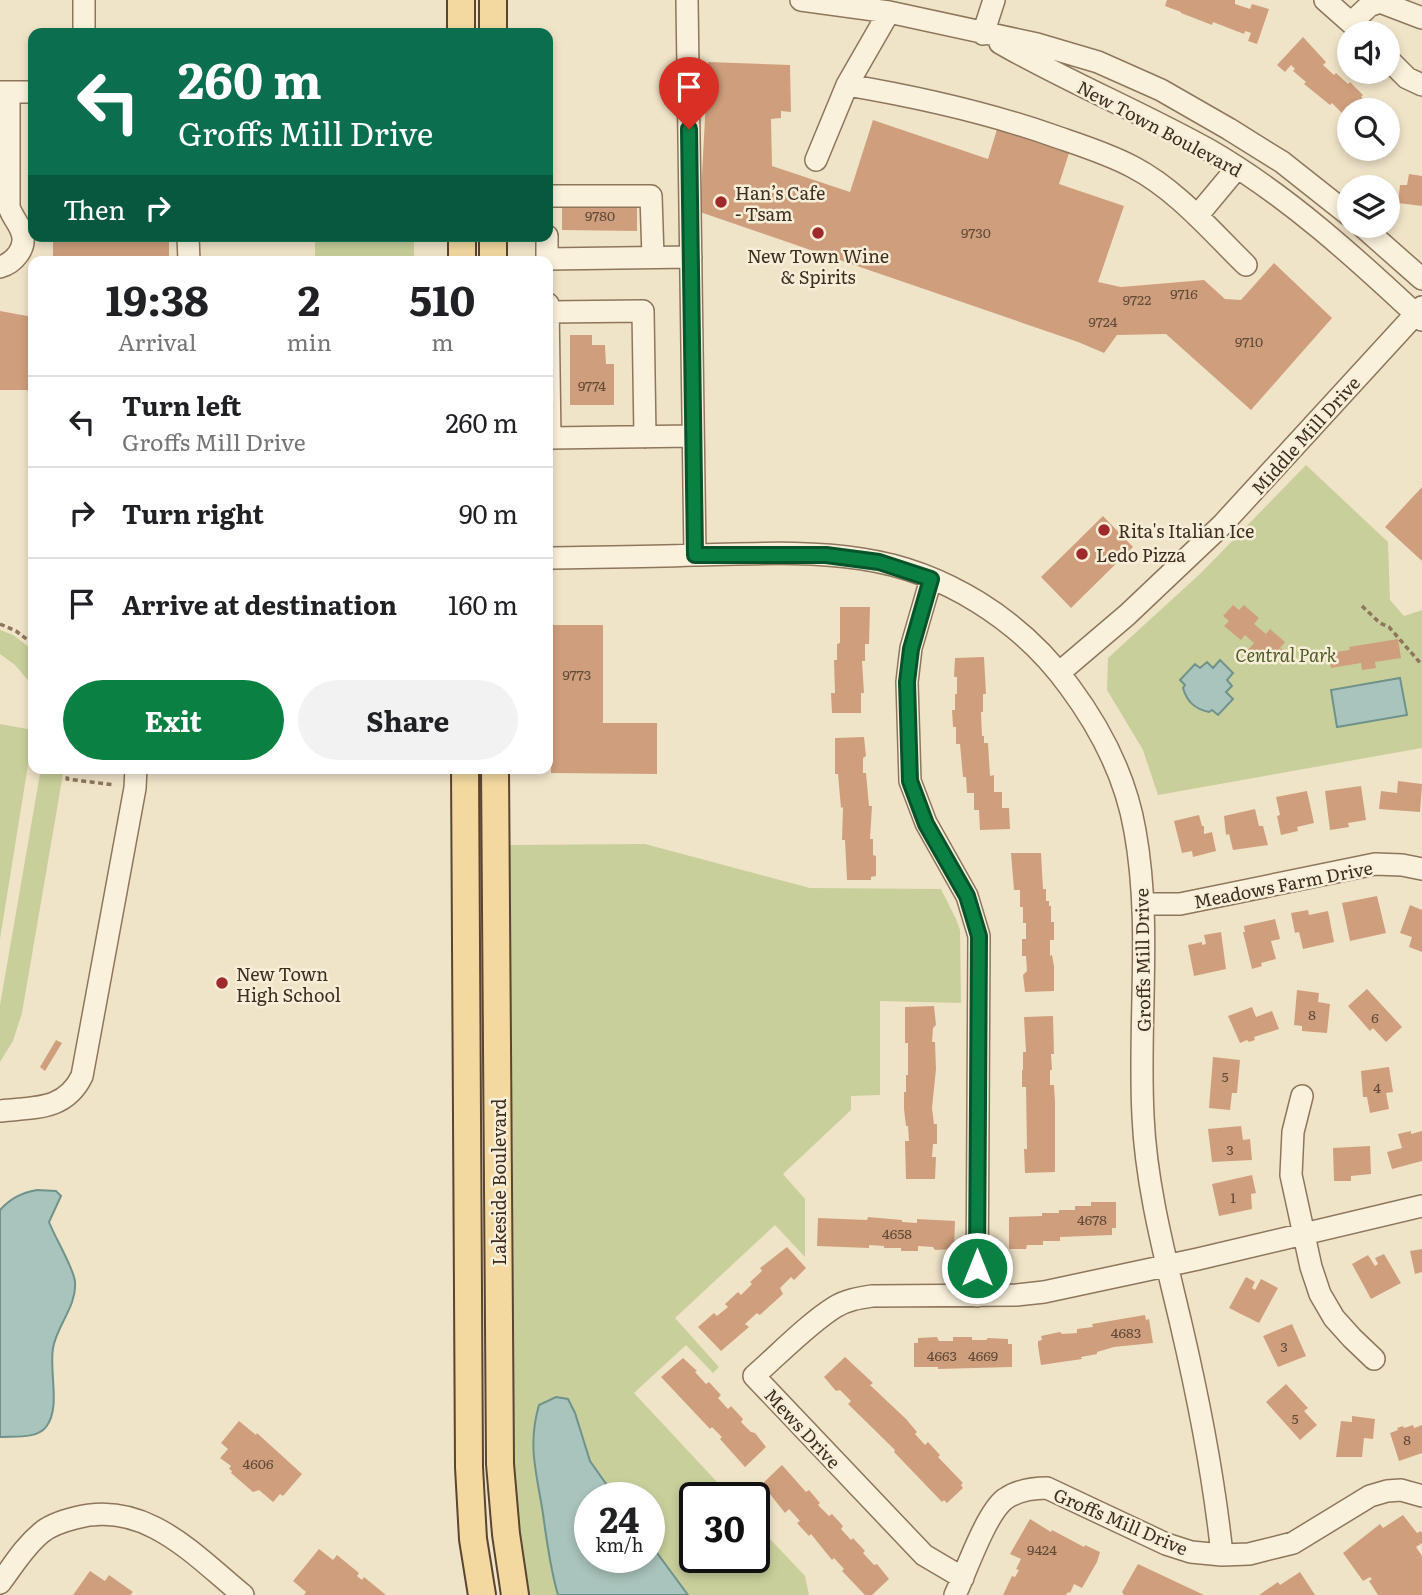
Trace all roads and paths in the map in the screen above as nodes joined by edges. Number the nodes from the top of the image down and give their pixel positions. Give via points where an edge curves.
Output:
1 (83, 0) edge
2 (461, 0) edge
3 (493, 0) edge
4 (687, 0) edge
5 (994, 0) edge
6 (1325, 0) edge
7 (813, 1) edge
8 (889, 12) junction
9 (1422, 18) edge
10 (1348, 21) edge
11 (1360, 21) edge
12 (84, 28) edge
13 (461, 28) edge
14 (493, 28) edge
15 (983, 34) junction
16 (1400, 71) edge
17 (847, 85) junction
18 (1422, 85) edge
19 (4, 92) edge
20 (28, 92) edge
21 (816, 160) dead end
22 (1237, 168) junction
23 (553, 196) edge
24 (1337, 206) edge
25 (1197, 216) junction
26 (1376, 238) edge
27 (653, 257) junction
28 (691, 257) junction
29 (553, 260) edge
30 (1246, 265) dead end
31 (0, 267) edge
32 (1422, 279) edge
33 (553, 312) edge
34 (1420, 314) edge
35 (645, 436) junction
36 (694, 436) junction
37 (553, 438) edge
38 (695, 555) junction
39 (553, 558) edge
40 (931, 579) junction
41 (1362, 606) dead end
42 (0, 624) edge
43 (28, 641) edge
44 (1422, 664) edge
45 (1060, 672) junction
46 (68, 774) edge
47 (465, 774) edge
48 (495, 774) edge
49 (136, 778) edge
50 (1422, 869) edge
51 (1144, 904) junction
52 (1302, 1096) dead end
53 (0, 1111) edge
54 (1422, 1206) edge
55 (1305, 1235) junction
56 (1167, 1266) junction
57 (977, 1296) junction
58 (1374, 1359) dead end
59 (1422, 1496) edge
60 (1222, 1555) junction
61 (0, 1583) edge
62 (959, 1587) edge
63 (243, 1595) edge
64 (482, 1595) edge
65 (515, 1595) edge

1 - 12 street
2 - 13 main road
3 - 14 main road
4 - 28 street
5 - 15 street
6 - 10 street
7 - 8 street, New Town Boulevard
8 - 15 street, New Town Boulevard
8 - 17 street
9 - 11 street via 1380,2 1369,6
15 - 22 street, New Town Boulevard
15 - 24 street, New Town Boulevard via 1098,62 1161,90 1282,162
16 - 18 street
17 - 21 street
17 - 25 street via 999,117 1075,143 1133,167
19 - 20 street
19 - 31 street via 9,207 23,241 15,258
22 - 25 street
22 - 34 street, New Town Boulevard via 1315,225
23 - 27 street via 651,196
25 - 30 street
26 - 32 street
27 - 28 street
27 - 29 street
28 - 36 street
33 - 35 street via 643,311
34 - 45 street, Middle Mill Drive via 1222,525 1138,606
35 - 36 street
35 - 37 street
36 - 38 street
38 - 39 street, Groffs Mill Drive
38 - 40 street, Groffs Mill Drive via 826,555 864,559
40 - 45 street, Groffs Mill Drive via 993,612 1027,637
40 - 57 street via 911,649 907,682 910,781 926,824 967,896 979,936
41 - 44 path via 1389,627
42 - 43 path
45 - 51 street, Groffs Mill Drive via 1108,747 1124,786 1135,829
46 - 49 path via 67,779
47 - 64 main road, Lakeside Boulevard via 469,1467
48 - 65 main road, Lakeside Boulevard via 500,1464
49 - 53 street via 82,1076 75,1089 53,1105
50 - 51 street, Meadows Farm Drive via 1375,864 1180,904
51 - 56 street, Groffs Mill Drive via 1143,1116
52 - 55 street via 1293,1132 1291,1175
54 - 55 street
55 - 56 street
55 - 58 street via 1320,1294 1334,1318
56 - 57 street, Mews Drive via 1044,1292
56 - 60 street, Groffs Mill Drive via 1201,1415
57 - 62 street, Mews Drive via 852,1300 836,1306 754,1376 923,1555
59 - 60 street, Groffs Mill Drive via 1401,1490 1370,1496 1293,1543 1250,1554
60 - 62 street, Groffs Mill Drive via 1191,1552 1046,1488 1030,1489 1004,1500 993,1512
61 - 63 street via 43,1531 75,1518 111,1513 155,1526

